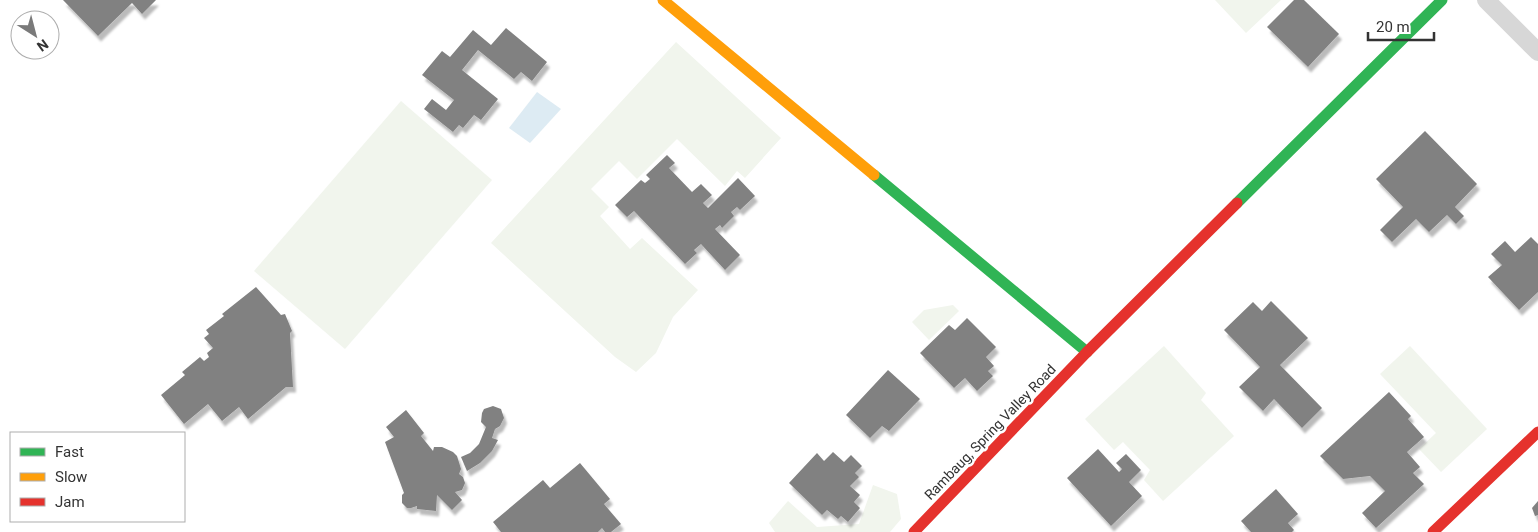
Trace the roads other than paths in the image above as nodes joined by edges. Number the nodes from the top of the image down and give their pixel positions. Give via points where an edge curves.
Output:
1 (663, 0) edge
2 (1442, 0) edge
3 (1486, 0) edge
4 (1538, 52) edge
5 (1087, 352) junction
6 (1538, 432) edge
7 (914, 532) edge
8 (1433, 532) edge

1 - 5 street
2 - 5 street, Rambaug, Spring Valley Road
3 - 4 street
5 - 7 street, Rambaug, Spring Valley Road
6 - 8 street

